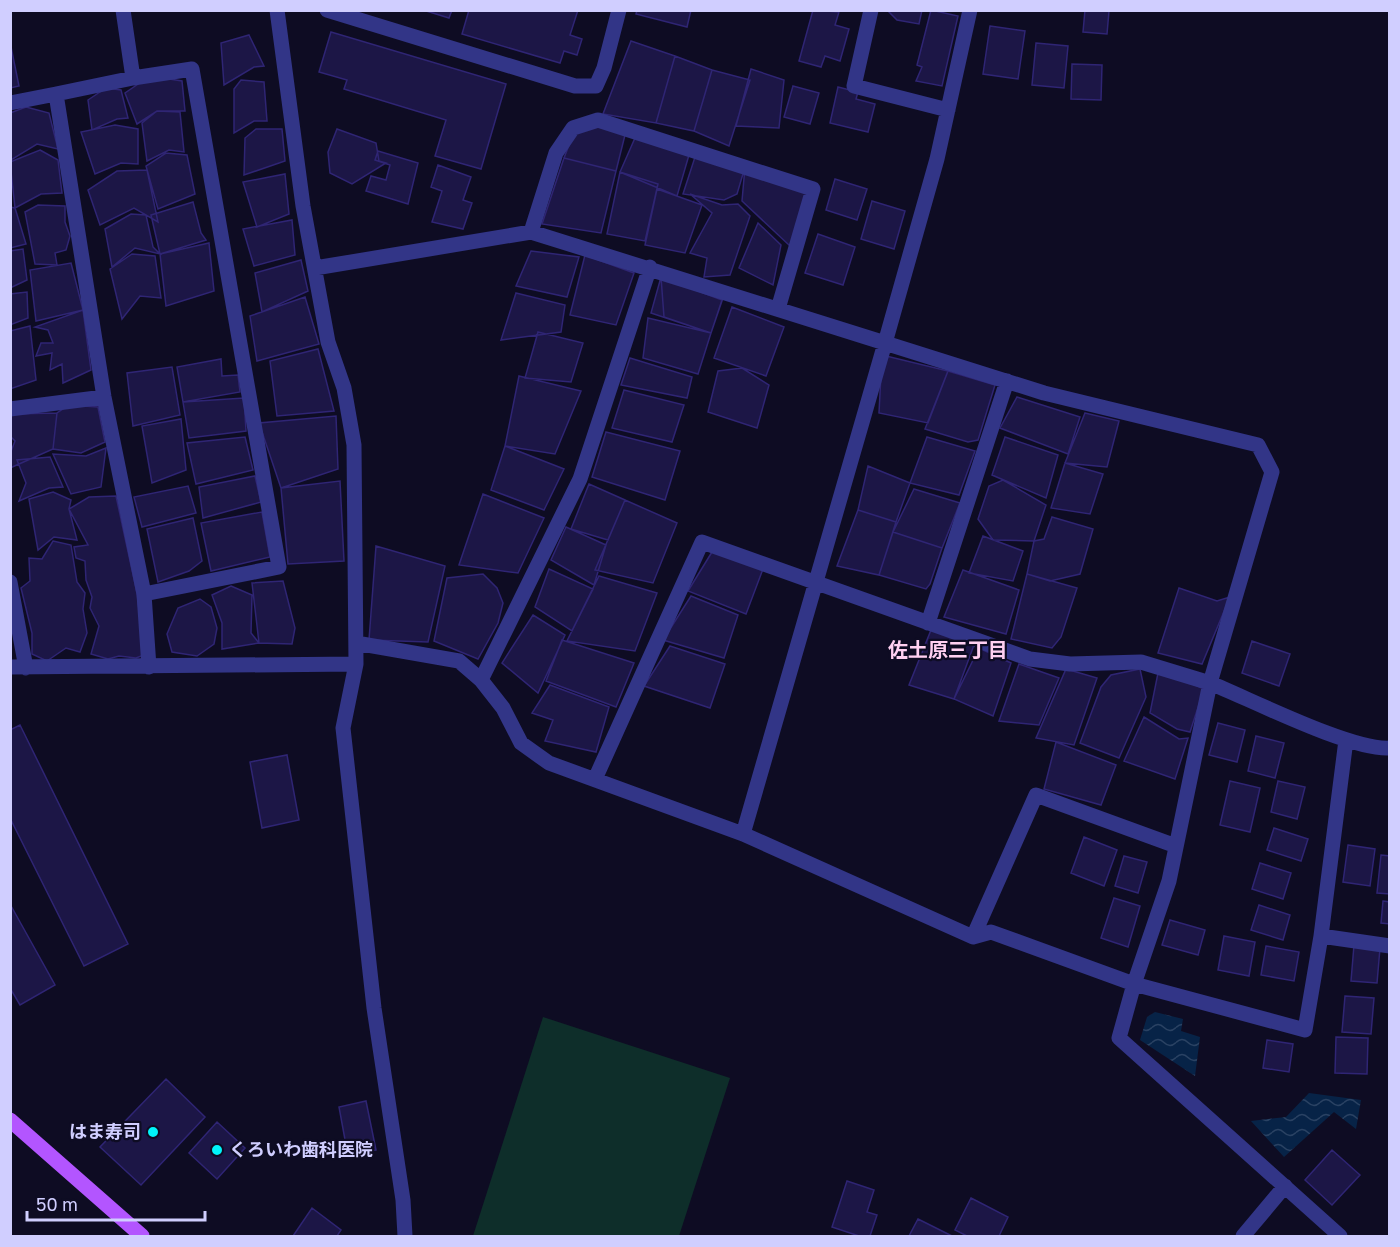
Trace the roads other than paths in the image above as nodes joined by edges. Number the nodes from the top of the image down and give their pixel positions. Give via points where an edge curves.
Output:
1 (123, 10) edge
2 (277, 10) edge
3 (327, 10) edge
4 (619, 10) edge
5 (871, 10) edge
6 (970, 10) edge
7 (133, 78) junction
8 (56, 94) junction
9 (10, 103) edge
10 (948, 110) junction
11 (531, 232) junction
12 (650, 267) junction
13 (315, 268) junction
14 (778, 309) junction
15 (885, 343) junction
16 (1007, 381) junction
17 (104, 397) junction
18 (10, 409) edge
19 (10, 582) edge
20 (816, 582) junction
21 (144, 594) junction
22 (928, 622) junction
23 (356, 644) junction
24 (356, 664) junction
25 (18, 667) edge
26 (149, 667) junction
27 (481, 680) junction
28 (1210, 683) junction
29 (1346, 740) junction
30 (1389, 748) edge
31 (595, 779) junction
32 (743, 834) junction
33 (1176, 846) junction
34 (1321, 936) junction
35 (973, 937) junction
36 (1389, 946) edge
37 (1134, 984) junction
38 (10, 1120) edge
39 (1285, 1186) junction
40 (142, 1236) edge
41 (405, 1236) edge
42 (1243, 1236) edge
43 (1340, 1236) edge

1 - 7 street
2 - 13 street
3 - 4 street via 575,86 596,86
5 - 10 street via 854,86
6 - 10 street
7 - 8 street
7 - 21 street via 192,69 279,567
8 - 9 street
8 - 17 street
10 - 15 street
11 - 12 street
11 - 13 street
11 - 14 street via 556,153 573,128 598,120 813,189
12 - 14 street
12 - 27 street via 580,479
13 - 23 street via 328,342 344,388 354,445
14 - 15 street
15 - 16 street
15 - 20 street
16 - 22 street
16 - 28 street via 1258,445 1272,472
17 - 18 street
17 - 21 street
19 - 25 street
20 - 22 street
20 - 31 street via 702,542
20 - 32 street
21 - 26 street
22 - 28 street via 1030,659 1070,664 1141,662
23 - 24 street
23 - 27 street via 459,661
24 - 26 street
24 - 41 street via 344,728 374,1008
25 - 26 street
27 - 31 street via 503,708 521,743 549,763
28 - 29 street
28 - 33 street
29 - 30 street
29 - 34 street
31 - 32 street
32 - 35 street
33 - 35 street via 1036,795
33 - 37 street via 1169,881
34 - 36 street
34 - 37 street via 1305,1030
35 - 37 street via 991,932
37 - 39 street via 1119,1038
38 - 40 main road
39 - 42 street
39 - 43 street

